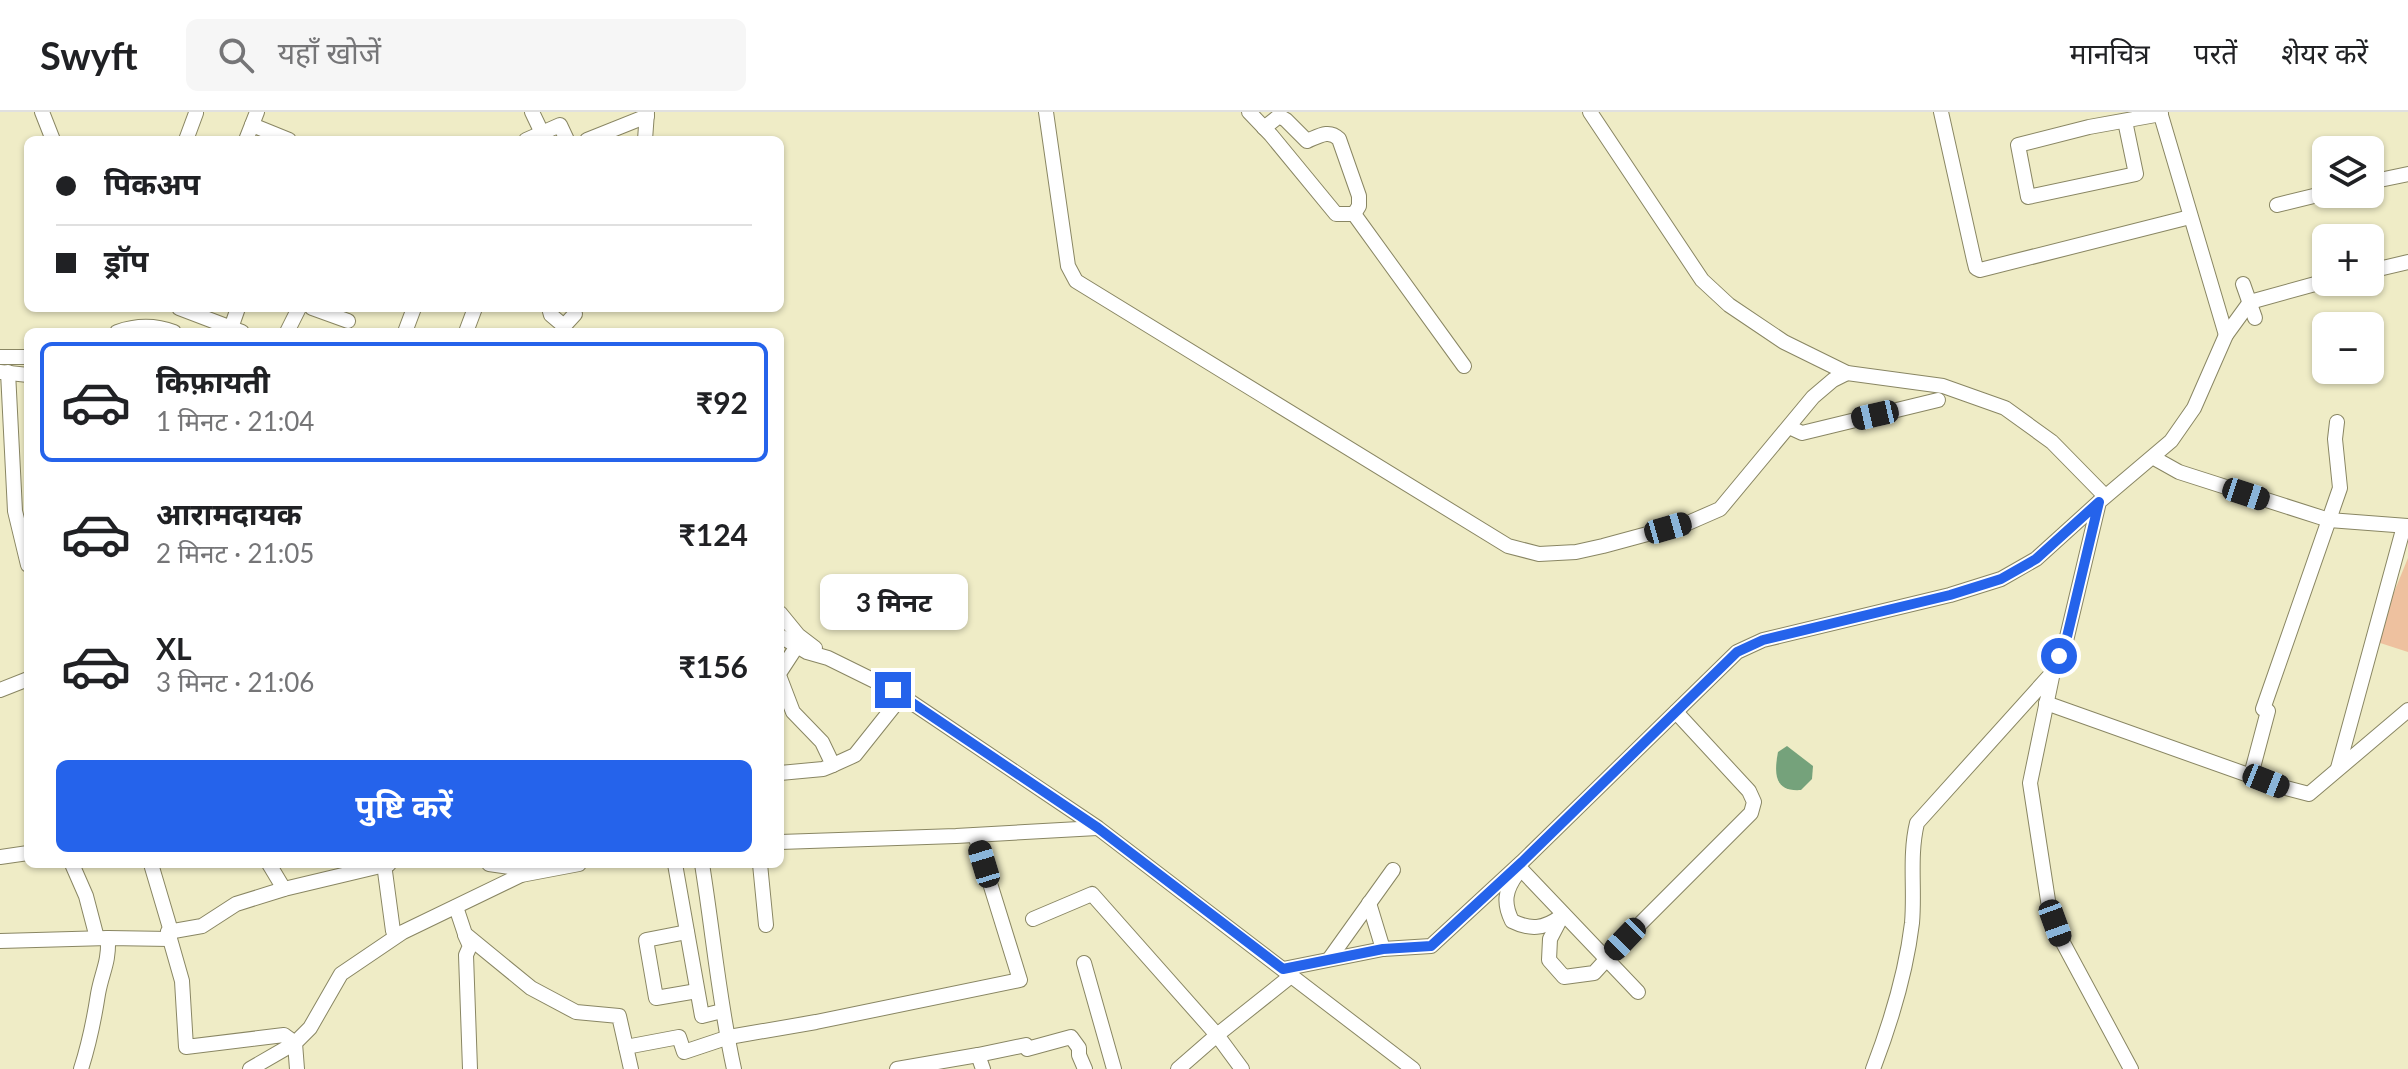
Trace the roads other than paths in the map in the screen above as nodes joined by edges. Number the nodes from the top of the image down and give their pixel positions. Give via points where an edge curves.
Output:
1 (42, 112) edge
2 (532, 112) edge
3 (1046, 112) edge
4 (1249, 112) edge
5 (1590, 112) edge
6 (1941, 112) edge
7 (196, 113) edge
8 (2161, 113) edge
9 (647, 114) edge
10 (255, 118) edge
11 (619, 118) edge
12 (2125, 121) junction
13 (1264, 128) junction
14 (542, 133) junction
15 (51, 136) edge
16 (187, 136) edge
17 (283, 136) edge
18 (535, 136) edge
19 (565, 136) edge
20 (593, 136) edge
21 (645, 136) edge
22 (2408, 174) edge
23 (2384, 179) edge
24 (2312, 196) edge
25 (2277, 205) dead end
26 (1354, 214) junction
27 (2190, 217) junction
28 (2408, 262) edge
29 (2384, 268) edge
30 (2243, 284) dead end
31 (2312, 285) edge
32 (2250, 302) junction
33 (190, 312) edge
34 (323, 312) edge
35 (550, 312) edge
36 (2255, 318) dead end
37 (348, 321) dead end
38 (574, 321) edge
39 (128, 328) edge
40 (164, 328) edge
41 (231, 328) edge
42 (2226, 335) junction
43 (0, 357) edge
44 (24, 357) edge
45 (1464, 366) dead end
46 (4, 372) edge
47 (1847, 373) junction
48 (24, 374) edge
49 (1938, 400) dead end
50 (2337, 422) dead end
51 (1789, 427) junction
52 (2154, 458) junction
53 (2102, 499) junction
54 (2329, 520) junction
55 (2406, 526) edge
56 (24, 548) edge
57 (784, 618) edge
58 (784, 638) edge
59 (797, 646) junction
60 (828, 658) junction
61 (784, 668) edge
62 (2053, 672) junction
63 (24, 681) edge
64 (784, 686) edge
65 (0, 690) edge
66 (902, 696) junction
67 (2046, 703) junction
68 (2408, 710) edge
69 (1676, 712) junction
70 (833, 765) junction
71 (2337, 768) junction
72 (784, 773) edge
73 (2251, 775) junction
74 (1098, 828) junction
75 (975, 835) junction
76 (784, 842) edge
77 (24, 854) edge
78 (0, 857) edge
79 (74, 868) edge
80 (152, 868) edge
81 (271, 868) edge
82 (370, 868) edge
83 (386, 868) edge
84 (511, 868) edge
85 (558, 868) edge
86 (676, 868) edge
87 (703, 868) edge
88 (760, 868) edge
89 (1519, 868) junction
90 (1393, 870) dead end
91 (521, 875) junction
92 (284, 889) junction
93 (1369, 903) junction
94 (456, 907) junction
95 (1563, 914) junction
96 (1033, 919) dead end
97 (766, 925) dead end
98 (393, 931) dead end
99 (687, 932) junction
100 (465, 934) junction
101 (169, 936) junction
102 (103, 938) junction
103 (0, 941) edge
104 (1383, 949) junction
105 (1330, 958) junction
106 (1606, 959) junction
107 (1084, 963) dead end
108 (1287, 972) junction
109 (697, 991) junction
110 (1638, 992) dead end
111 (722, 1011) junction
112 (1217, 1035) junction
113 (729, 1037) junction
114 (295, 1043) junction
115 (626, 1047) junction
116 (684, 1052) junction
117 (980, 1062) edge
118 (924, 1067) edge
119 (1875, 1068) edge
120 (81, 1069) edge
121 (250, 1069) edge
122 (297, 1069) edge
123 (470, 1069) edge
124 (631, 1069) edge
125 (686, 1069) edge
126 (734, 1069) edge
127 (897, 1069) edge
128 (1085, 1069) edge
129 (1114, 1069) edge
130 (1178, 1069) edge
131 (1242, 1069) edge
132 (1413, 1069) edge
133 (2131, 1069) edge

1 - 15 street
2 - 14 street
3 - 51 street via 1068,266 1076,281 1508,546 1539,554 1576,552 1708,515 1730,500
4 - 13 street
5 - 47 street via 1702,280 1759,326
6 - 27 street via 1980,270
7 - 16 street
8 - 12 street
8 - 27 street
9 - 11 street
9 - 21 street
10 - 17 street
11 - 20 street
12 - 12 street via 2018,145 2028,197 2136,174
13 - 26 street via 1336,214
13 - 26 street via 1279,116 1307,141 1334,134 1359,196
14 - 18 street
14 - 19 street via 560,125
22 - 23 street
24 - 25 street
26 - 45 street
27 - 42 street
28 - 29 street
30 - 32 street
31 - 32 street
32 - 36 street
32 - 42 street
33 - 41 street
34 - 37 street
35 - 38 street
39 - 40 street
42 - 52 street via 2194,408
43 - 44 street
46 - 48 street
46 - 56 street via 15,511
47 - 51 street via 1824,386
47 - 53 street via 1943,386 2005,408 2052,442
49 - 51 street via 1802,433
50 - 54 street via 2340,488
52 - 53 street
52 - 54 street via 2179,472
53 - 62 street via 2066,641
53 - 69 street via 2036,559 2001,579 1750,645 1723,664
54 - 55 street
54 - 73 street via 2266,710
55 - 71 street
57 - 60 street
58 - 59 street
59 - 60 street
59 - 61 street
60 - 66 street
62 - 67 street
62 - 119 street via 1917,823 1912,923 1893,1017
63 - 65 street
64 - 70 street via 793,712 822,742
66 - 70 street via 855,755
66 - 74 street
67 - 73 street
67 - 133 street via 2030,783 2049,907
68 - 71 street
69 - 89 street
69 - 106 street via 1749,791 1754,808
70 - 72 street
71 - 73 street via 2309,794
74 - 75 street
74 - 108 street
75 - 76 street
75 - 113 street via 1020,980
77 - 78 street
79 - 102 street
80 - 101 street
81 - 92 street
82 - 92 street
83 - 98 street
84 - 91 street
85 - 91 street
86 - 99 street
87 - 111 street
88 - 97 street
89 - 95 street
89 - 95 street via 1505,898 1512,921 1533,928 1547,926
89 - 104 street via 1431,946
90 - 93 street
91 - 94 street
92 - 101 street via 236,904 202,926
93 - 104 street
93 - 105 street
94 - 100 street
94 - 114 street via 403,932 341,974 310,1028
95 - 106 street
95 - 106 street via 1550,939 1553,967 1564,977 1587,975
96 - 112 street via 1092,894
99 - 109 street
99 - 109 street via 646,940 648,955 656,998
100 - 115 street via 552,1001 576,1012 619,1016
100 - 123 street via 470,946
101 - 102 street
101 - 114 street via 182,981 186,1047 284,1035
102 - 103 street
102 - 120 street via 109,960
104 - 105 street
105 - 108 street
106 - 110 street
107 - 129 street
108 - 112 street
108 - 132 street
109 - 111 street via 702,1016
111 - 113 street
112 - 130 street
112 - 131 street
113 - 116 street
113 - 126 street
114 - 121 street
114 - 122 street
115 - 116 street via 679,1037
115 - 124 street
116 - 125 street
117 - 118 street
117 - 128 street via 1071,1037
118 - 127 street

